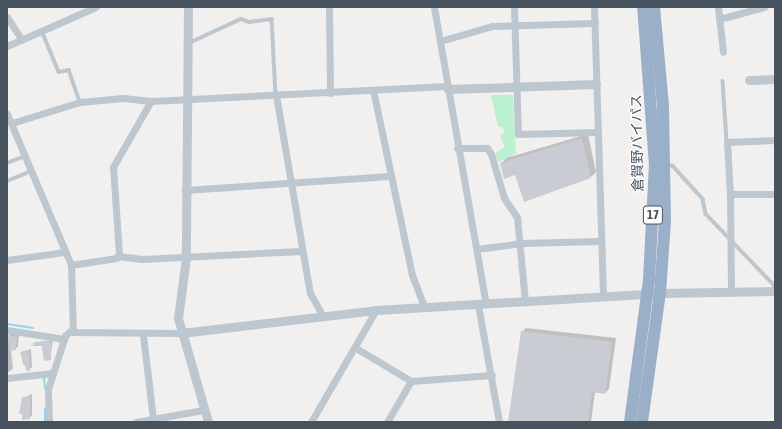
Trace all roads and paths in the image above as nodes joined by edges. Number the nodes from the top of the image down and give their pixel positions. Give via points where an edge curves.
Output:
1 (96, 7) edge
2 (188, 7) edge
3 (329, 7) edge
4 (434, 7) edge
5 (514, 7) edge
6 (594, 7) edge
7 (643, 7) edge
8 (654, 7) edge
9 (718, 7) edge
10 (764, 7) edge
11 (7, 17) edge
12 (719, 19) junction
13 (595, 23) junction
14 (515, 24) junction
15 (42, 31) junction
16 (22, 40) junction
17 (440, 41) junction
18 (188, 44) junction
19 (7, 46) edge
20 (723, 52) dead end
21 (775, 79) edge
22 (749, 80) dead end
23 (723, 81) dead end
24 (596, 84) junction
25 (448, 87) junction
26 (516, 87) junction
27 (373, 90) junction
28 (330, 93) junction
29 (276, 95) junction
30 (187, 99) junction
31 (151, 101) junction
32 (80, 102) junction
33 (7, 114) edge
34 (12, 123) junction
35 (598, 132) junction
36 (775, 140) edge
37 (727, 142) junction
38 (457, 148) junction
39 (26, 155) junction
40 (7, 163) edge
41 (665, 165) junction
42 (32, 171) junction
43 (390, 176) junction
44 (7, 181) edge
45 (291, 182) junction
46 (185, 190) junction
47 (730, 194) junction
48 (775, 194) edge
49 (599, 241) junction
50 (730, 242) junction
51 (522, 243) junction
52 (477, 249) junction
53 (302, 251) junction
54 (65, 252) junction
55 (118, 256) junction
56 (186, 258) junction
57 (7, 260) edge
58 (71, 265) junction
59 (775, 286) edge
60 (775, 291) edge
61 (731, 292) junction
62 (660, 293) junction
63 (648, 294) junction
64 (603, 296) junction
65 (525, 301) junction
66 (482, 304) junction
67 (424, 308) junction
68 (376, 310) junction
69 (322, 315) junction
70 (7, 330) edge
71 (73, 331) junction
72 (181, 333) junction
73 (143, 335) junction
74 (64, 339) junction
75 (356, 348) junction
76 (52, 373) junction
77 (492, 375) junction
78 (7, 378) edge
79 (410, 381) junction
80 (203, 410) junction
81 (153, 419) junction
82 (49, 422) edge
83 (136, 422) edge
84 (208, 422) edge
85 (311, 422) edge
86 (388, 422) edge
87 (499, 422) edge
88 (630, 422) edge
89 (642, 422) edge

1 - 15 street
2 - 18 street
3 - 28 street
4 - 17 street
5 - 14 street
6 - 13 street
7 - 63 highway, 倉賀野バイパス / 17 via 655,165
8 - 41 highway, 倉賀野バイパス / 17
9 - 12 street
10 - 12 street
11 - 16 street
12 - 20 street
13 - 14 street
13 - 24 street
14 - 17 street via 492,26
14 - 26 street
15 - 16 street
15 - 32 lane via 59,72 69,70
16 - 19 street
17 - 25 street
18 - 29 lane via 241,19 249,22 272,19
18 - 30 street
21 - 22 street
23 - 37 lane
24 - 26 street
24 - 35 street
25 - 26 street
25 - 27 street
25 - 38 street
26 - 35 street via 518,134
27 - 28 street
27 - 43 street
28 - 29 street
29 - 30 street
29 - 45 street
30 - 31 street
30 - 46 street
31 - 32 street via 123,98
31 - 55 street via 113,167
32 - 34 street
33 - 34 street
34 - 39 street
35 - 49 street
36 - 37 street
37 - 47 street
38 - 51 street via 487,148 504,198 518,217
38 - 52 street
39 - 40 lane
39 - 42 street
41 - 50 lane via 674,166 702,198 706,214
41 - 62 highway, 倉賀野バイパス / 17
42 - 44 lane
42 - 54 street
43 - 45 street
43 - 67 street via 412,275
45 - 46 street
45 - 53 street
46 - 56 street
47 - 48 street
47 - 50 street
49 - 51 street
49 - 64 street
50 - 59 lane via 741,249
50 - 61 street
51 - 52 street
51 - 65 street
52 - 66 street
53 - 56 street
53 - 69 street via 310,293
54 - 57 street
54 - 58 street
55 - 56 street via 142,259 179,255
55 - 58 street
56 - 72 street via 178,318
58 - 71 street
60 - 61 street
61 - 62 street
62 - 63 street
62 - 89 highway, 倉賀野バイパス / 17
63 - 64 street
63 - 88 highway, 倉賀野バイパス / 17
64 - 65 street
65 - 66 street
66 - 67 street
66 - 77 street
67 - 68 street
68 - 69 street
68 - 75 street
69 - 72 street
70 - 74 street
71 - 73 street
71 - 74 street
72 - 73 street
72 - 80 street
73 - 81 street
74 - 76 street
75 - 79 street
75 - 85 street
76 - 78 street
76 - 82 street via 47,393
77 - 79 street
77 - 87 street
79 - 86 street
80 - 81 street
80 - 84 street
81 - 83 street

